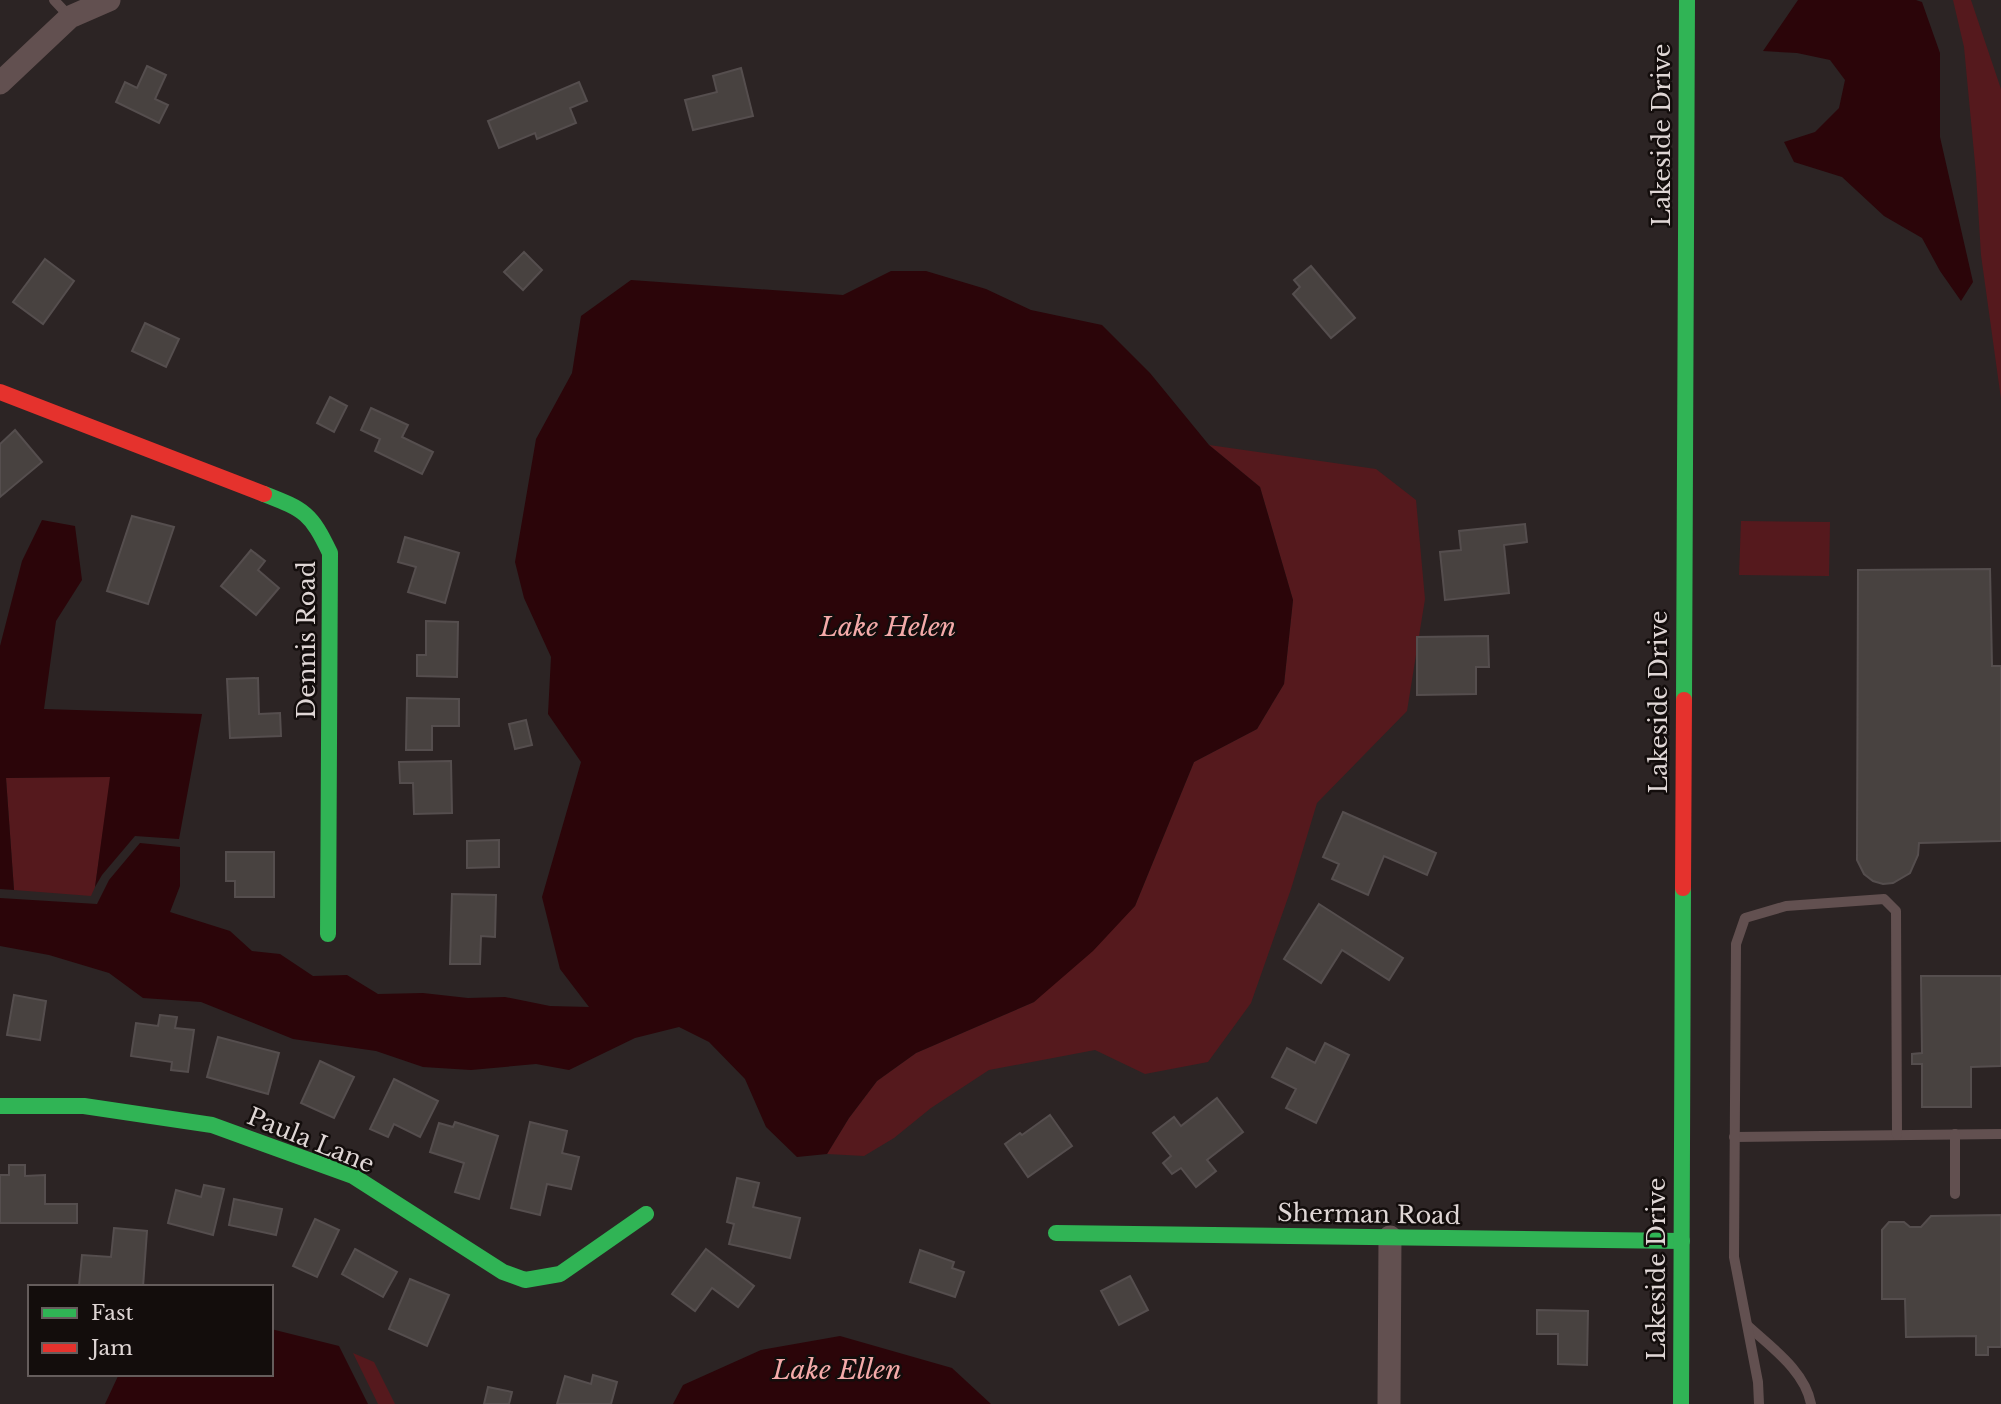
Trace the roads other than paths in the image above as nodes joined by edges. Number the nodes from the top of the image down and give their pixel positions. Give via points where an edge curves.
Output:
1 (54, 0) edge
2 (109, 0) edge
3 (1688, 0) edge
4 (70, 17) junction
5 (0, 83) edge
6 (0, 392) edge
7 (328, 934) dead end
8 (0, 1106) edge
9 (1955, 1134) junction
10 (2001, 1134) edge
11 (1897, 1135) junction
12 (1734, 1137) junction
13 (1955, 1194) dead end
14 (646, 1214) dead end
15 (1056, 1233) dead end
16 (1390, 1237) junction
17 (1682, 1241) junction
18 (1748, 1326) junction
19 (1389, 1404) edge
20 (1681, 1404) edge
21 (1759, 1404) edge
22 (1811, 1404) edge

1 - 4 lane
2 - 4 street
3 - 17 street, Lakeside Drive
4 - 5 street
6 - 7 street, Dennis Road via 295,506 316,523 330,554
8 - 14 street, Paula Lane via 84,1106 212,1125 353,1176 503,1272 525,1280 560,1274
9 - 10 lane
9 - 11 lane
9 - 13 lane
11 - 12 lane
11 - 12 lane via 1896,911 1884,899 1786,906 1745,918 1736,944
12 - 18 lane via 1734,1257
15 - 16 street, Sherman Road
16 - 17 street, Sherman Road
16 - 19 street
17 - 20 street, Lakeside Drive
18 - 21 lane
18 - 22 lane via 1800,1377

